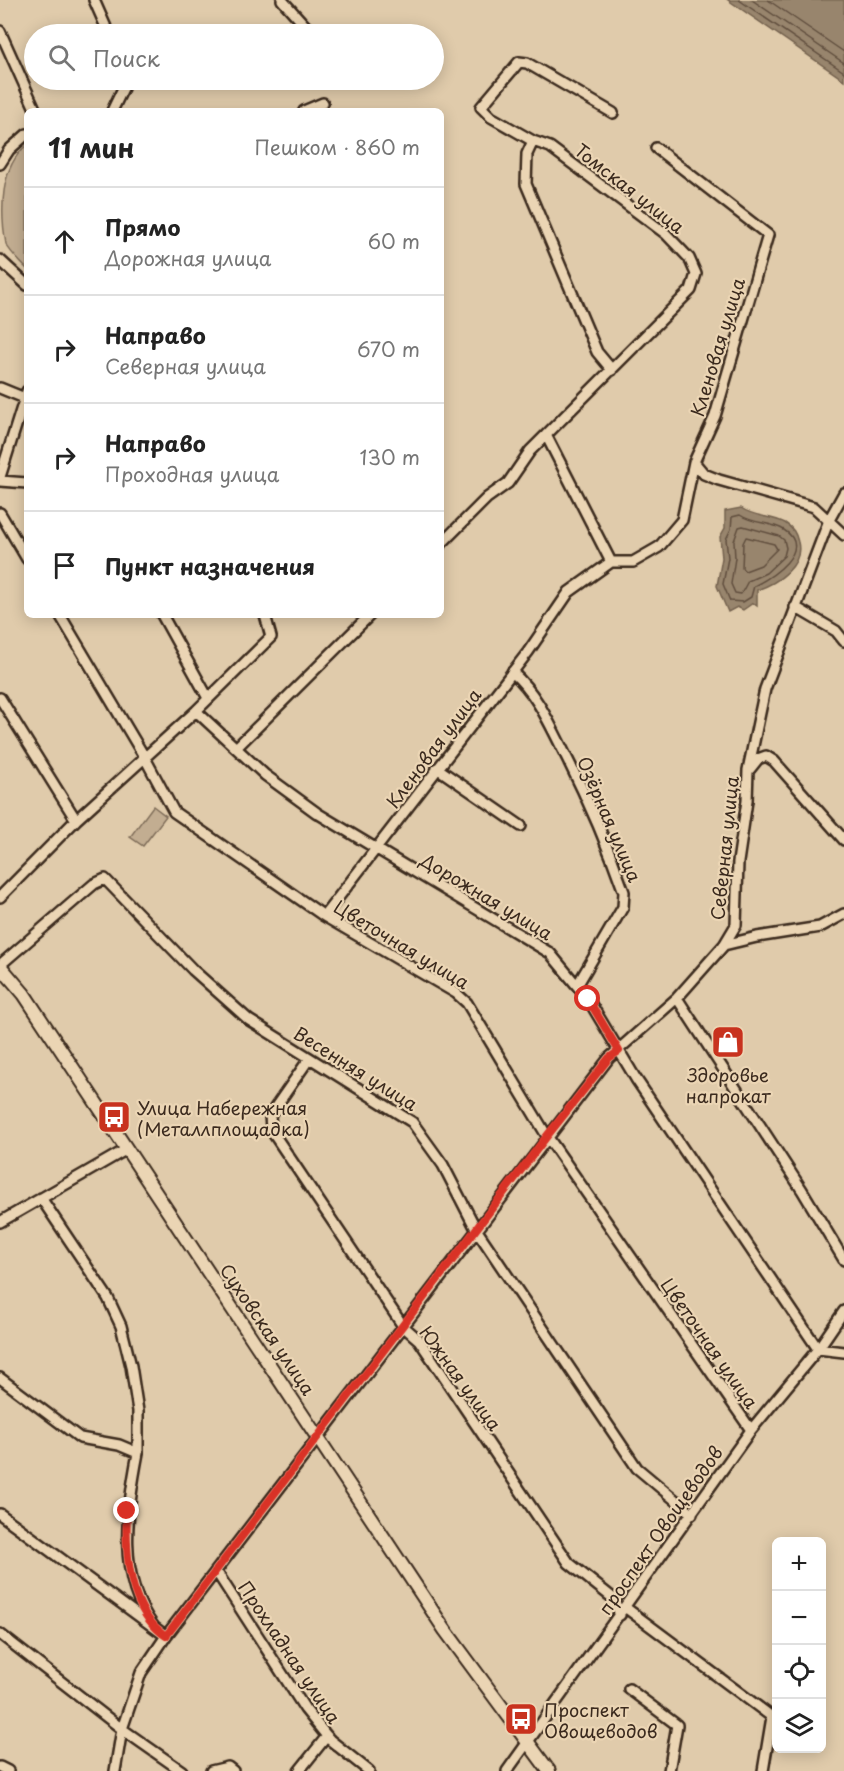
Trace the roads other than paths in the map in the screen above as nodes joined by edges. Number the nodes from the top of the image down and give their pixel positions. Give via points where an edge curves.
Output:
1 (94, 0) edge
2 (282, 0) edge
3 (105, 24) edge
4 (304, 24) edge
5 (0, 31) edge
6 (24, 84) edge
7 (27, 90) edge
8 (122, 90) edge
9 (323, 103) dead end
10 (35, 108) edge
11 (113, 108) edge
12 (311, 108) edge
13 (613, 113) dead end
14 (24, 137) edge
15 (533, 141) junction
16 (656, 148) dead end
17 (0, 164) edge
18 (0, 261) edge
19 (24, 282) edge
20 (612, 370) junction
21 (0, 388) edge
22 (24, 395) edge
23 (24, 402) edge
24 (546, 435) junction
25 (694, 462) junction
26 (0, 479) edge
27 (24, 483) edge
28 (844, 493) edge
29 (0, 513) edge
30 (829, 520) junction
31 (844, 535) edge
32 (444, 541) edge
33 (24, 554) edge
34 (611, 562) junction
35 (795, 607) junction
36 (62, 618) edge
37 (164, 618) edge
38 (266, 618) edge
39 (367, 618) edge
40 (844, 641) edge
41 (512, 672) junction
42 (0, 698) edge
43 (208, 698) junction
44 (196, 711) junction
45 (236, 748) junction
46 (145, 758) junction
47 (437, 768) junction
48 (748, 770) junction
49 (76, 820) junction
50 (521, 826) dead end
51 (844, 840) edge
52 (377, 850) junction
53 (0, 897) edge
54 (844, 914) edge
55 (324, 916) junction
56 (724, 945) junction
57 (0, 965) edge
58 (578, 984) junction
59 (677, 998) junction
60 (619, 1051) junction
61 (309, 1059) junction
62 (547, 1136) junction
63 (127, 1149) junction
64 (41, 1197) junction
65 (0, 1222) edge
66 (476, 1230) junction
67 (844, 1260) edge
68 (844, 1311) edge
69 (403, 1326) junction
70 (818, 1349) junction
71 (844, 1352) edge
72 (0, 1378) edge
73 (751, 1430) junction
74 (318, 1436) junction
75 (138, 1453) junction
76 (0, 1514) edge
77 (692, 1514) junction
78 (216, 1571) junction
79 (623, 1612) junction
80 (154, 1627) junction
81 (0, 1634) edge
82 (166, 1636) junction
83 (629, 1689) dead end
84 (122, 1729) junction
85 (327, 1736) junction
86 (527, 1741) junction
87 (0, 1767) edge
88 (8, 1771) edge
89 (115, 1771) edge
90 (182, 1771) edge
91 (212, 1771) edge
92 (233, 1771) edge
93 (299, 1771) edge
94 (369, 1771) edge
95 (507, 1771) edge
96 (549, 1771) edge
97 (669, 1771) edge
98 (763, 1771) edge

1 - 3 street
2 - 4 street
5 - 6 street
7 - 10 street
8 - 11 street
9 - 12 street
13 - 15 street, Томская улица via 519,62 481,107
14 - 17 street
15 - 20 street via 527,154 526,184 597,352
15 - 20 street, Томская улица via 550,147 666,234 689,258 696,274 691,290
16 - 25 street, Кленовая улица via 768,235 715,416
18 - 19 street
20 - 24 street
21 - 22 street
23 - 26 street
24 - 32 street via 508,483
24 - 34 street
25 - 30 street via 704,474 814,507
25 - 34 street, Кленовая улица via 682,520 659,547 633,562
26 - 27 street
28 - 30 street, Северная улица
29 - 33 street
30 - 31 street
30 - 35 street, Северная улица
34 - 41 street, Кленовая улица via 569,592
35 - 40 street via 836,631
35 - 48 street, Северная улица via 765,689
36 - 46 street, Цветочная улица
37 - 43 street
38 - 43 street via 271,637
39 - 45 street
41 - 47 street, Кленовая улица
41 - 58 street, Озёрная улица via 528,686 540,705 582,789 624,892 622,907
42 - 49 street
43 - 44 street
44 - 45 street, Дорожная улица
44 - 46 street
45 - 52 street, Дорожная улица via 265,775
46 - 49 street
46 - 55 street, Цветочная улица via 174,812
47 - 50 street
47 - 52 street, Кленовая улица
48 - 51 street via 766,756 774,761
48 - 56 street, Северная улица via 735,925
49 - 53 street
52 - 55 street, Кленовая улица
52 - 58 street, Дорожная улица via 550,953
54 - 56 street via 820,927
55 - 62 street, Цветочная улица via 467,1003
56 - 59 street, Северная улица
57 - 61 street, Весенняя улица via 94,884 105,879 233,1006
57 - 63 street, Суховская улица via 24,994
58 - 60 street, Дорожная улица
59 - 60 street, Северная улица
59 - 67 street
60 - 62 street, Северная улица via 609,1058
60 - 70 street, Дорожная улица
61 - 66 street, Весенняя улица via 412,1122 443,1165
61 - 69 street, Южная улица via 270,1115 272,1130
62 - 66 street, Северная улица
62 - 73 street, Цветочная улица
63 - 64 street
63 - 74 street, Суховская улица
64 - 65 street
64 - 75 street via 108,1298 121,1326 138,1411
66 - 69 street, Северная улица
66 - 77 street, Весенняя улица via 637,1468
68 - 70 street, проспект Овощеводов
69 - 74 street, Северная улица
69 - 79 street, Южная улица via 418,1340 569,1563 614,1599
70 - 71 street
70 - 73 street, проспект Овощеводов
72 - 75 street via 80,1438
73 - 77 street, проспект Овощеводов
74 - 78 street, Северная улица
74 - 86 street, Суховская улица via 445,1630
75 - 80 street via 125,1541 142,1612
76 - 80 street
77 - 79 street, проспект Овощеводов
78 - 82 street, Северная улица
78 - 85 street, Прохладная улица via 305,1709
79 - 86 street, проспект Овощеводов
79 - 98 street, Южная улица via 772,1717
80 - 82 street
81 - 84 street
82 - 84 street, Северная улица via 141,1672
83 - 97 street via 677,1725
84 - 89 street, Северная улица
84 - 90 street
85 - 93 street
85 - 94 street, Прохладная улица
86 - 95 street, проспект Овощеводов
86 - 96 street, Суховская улица
87 - 88 street
91 - 92 street via 228,1767

